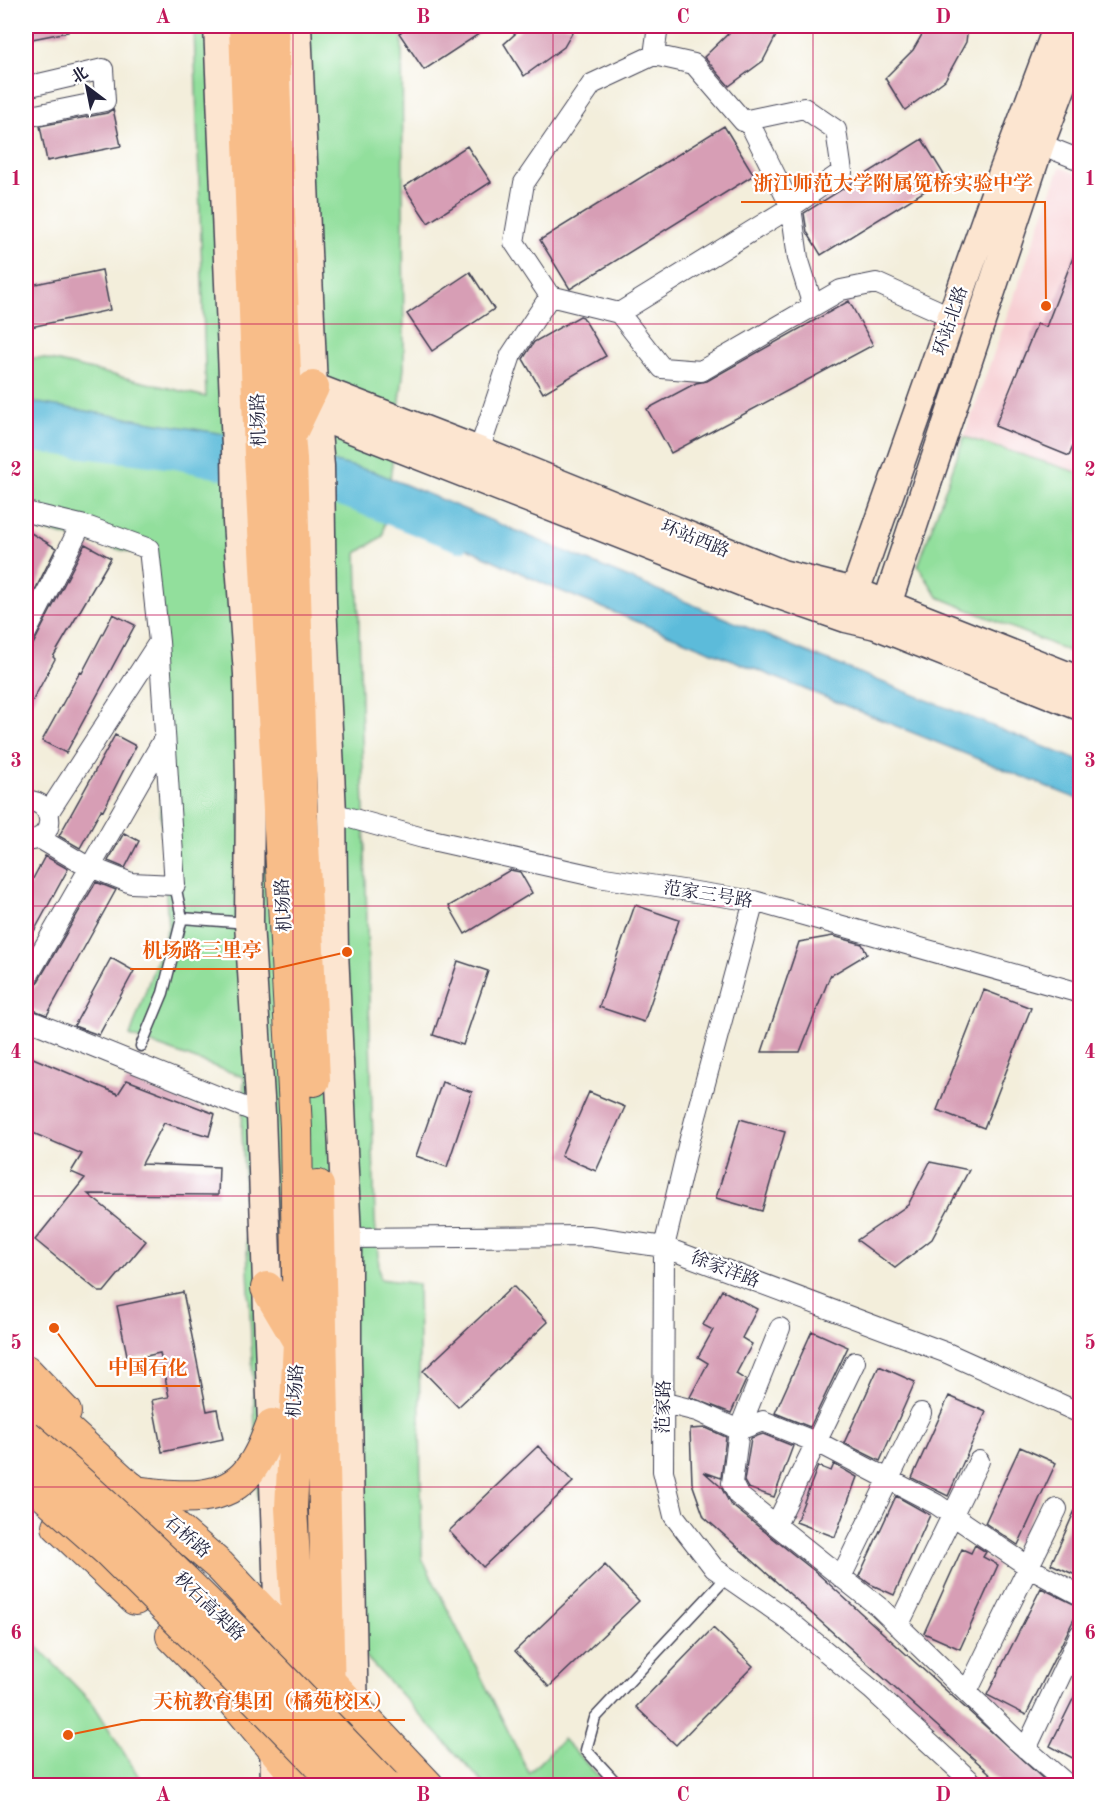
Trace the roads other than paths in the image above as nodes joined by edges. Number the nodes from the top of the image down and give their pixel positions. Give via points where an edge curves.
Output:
1 (218, 26) edge
2 (245, 26) edge
3 (272, 26) edge
4 (297, 26) edge
5 (658, 26) edge
6 (1058, 26) edge
7 (1080, 38) edge
8 (654, 55) junction
9 (26, 87) edge
10 (26, 117) edge
11 (748, 120) junction
12 (1040, 144) junction
13 (1080, 160) edge
14 (791, 207) junction
15 (550, 296) junction
16 (813, 306) junction
17 (619, 314) junction
18 (952, 317) junction
19 (315, 401) junction
20 (248, 451) junction
21 (479, 451) junction
22 (300, 454) junction
23 (26, 512) edge
24 (278, 522) junction
25 (81, 525) junction
26 (850, 605) junction
27 (882, 615) junction
28 (26, 633) edge
29 (159, 642) junction
30 (1080, 681) edge
31 (1080, 706) edge
32 (165, 737) junction
33 (26, 801) edge
34 (48, 813) junction
35 (332, 813) junction
36 (30, 842) edge
37 (90, 867) junction
38 (175, 885) junction
39 (754, 901) junction
40 (182, 918) junction
41 (249, 923) junction
42 (26, 979) edge
43 (1080, 993) edge
44 (26, 1019) edge
45 (141, 1046) dead end
46 (261, 1114) junction
47 (347, 1238) junction
48 (664, 1247) junction
49 (267, 1288) junction
50 (780, 1328) dead end
51 (299, 1342) junction
52 (855, 1362) dead end
53 (26, 1371) edge
54 (26, 1394) edge
55 (665, 1403) junction
56 (921, 1413) dead end
57 (1080, 1413) edge
58 (26, 1415) edge
59 (272, 1425) junction
60 (739, 1430) junction
61 (26, 1436) edge
62 (816, 1442) junction
63 (979, 1461) dead end
64 (26, 1478) edge
65 (888, 1479) junction
66 (134, 1491) junction
67 (26, 1497) edge
68 (1057, 1509) dead end
69 (953, 1515) junction
70 (776, 1525) junction
71 (1029, 1567) junction
72 (727, 1577) junction
73 (841, 1577) junction
74 (1080, 1595) edge
75 (898, 1626) junction
76 (1080, 1634) edge
77 (289, 1638) junction
78 (329, 1681) junction
79 (967, 1692) junction
80 (354, 1708) junction
81 (273, 1748) junction
82 (1026, 1749) junction
83 (304, 1785) edge
84 (341, 1785) edge
85 (356, 1785) edge
86 (385, 1785) edge
87 (428, 1785) edge
88 (619, 1785) edge
89 (976, 1785) edge
90 (1069, 1785) edge

1 - 20 main road, 机场路
2 - 20 main road, 机场路
3 - 22 main road, 机场路
4 - 19 main road, 机场路
5 - 8 street
6 - 18 main road, 环站北路
7 - 12 main road, 环站北路
8 - 11 street via 694,64 743,121
8 - 15 street via 592,84 525,183 514,242
9 - 10 street via 103,69 105,101
11 - 14 street
11 - 14 street via 804,108 836,130 842,172
12 - 13 street
12 - 27 main road, 环站北路
14 - 16 street via 798,258
14 - 17 street
15 - 17 street
15 - 21 street via 512,355
16 - 17 street via 701,371 662,368
16 - 18 street via 841,290 876,283
18 - 26 main road, 环站北路
19 - 21 main road, 环站西路
19 - 22 main road
19 - 22 main road, 机场路
19 - 26 main road, 环站西路 via 734,579
20 - 24 main road, 机场路
21 - 26 main road, 环站西路
22 - 24 main road, 机场路
23 - 25 street
24 - 35 main road, 机场路 via 322,615
24 - 41 main road, 机场路 via 248,674
24 - 51 main road, 机场路
24 - 78 main road, 机场路 via 301,800 313,1024
25 - 28 street
25 - 29 street via 149,549
26 - 27 main road, 环站西路
27 - 30 main road, 环站西路
27 - 31 main road, 环站西路
29 - 32 street
29 - 34 street
32 - 37 street
32 - 38 street
33 - 34 street via 39,803
34 - 36 street via 46,832
35 - 39 street, 范家三号路 via 423,838 598,877
35 - 47 main road, 机场路
36 - 37 street
37 - 38 street via 131,883
37 - 42 street
38 - 40 lane
39 - 43 street, 范家三号路
39 - 48 street, 范家路
40 - 41 lane
40 - 45 lane via 163,993
41 - 46 main road, 机场路
44 - 46 street
46 - 49 main road, 机场路
47 - 48 street, 徐家洋路 via 589,1236
47 - 80 main road, 机场路
48 - 55 street, 范家路
48 - 57 street, 徐家洋路 via 947,1353
49 - 51 main road
49 - 59 main road, 机场路
50 - 60 street
51 - 77 main road, 机场路
52 - 62 street
53 - 66 main road
54 - 66 highway
55 - 60 street via 696,1411
55 - 72 street, 范家路 via 663,1471 674,1516 714,1568
56 - 65 street
58 - 66 main road, 石桥路
59 - 66 main road via 248,1473 226,1490 199,1497
59 - 77 main road, 机场路
60 - 62 street via 763,1421
60 - 70 street via 732,1484 738,1495
61 - 86 highway, 秋石高架路, bridge via 243,1639
62 - 65 street
62 - 70 street
63 - 69 street
64 - 84 highway, 秋石高架路, bridge via 108,1550
65 - 69 street
65 - 73 street
66 - 77 main road, 石桥路 via 220,1566
67 - 81 main road via 224,1689
68 - 71 street
69 - 71 street
69 - 75 street
70 - 73 street
71 - 74 street
71 - 79 street
72 - 88 lane via 595,1718 586,1750
72 - 89 street, 范家路 via 783,1616 871,1689
73 - 75 street
75 - 79 street
76 - 82 street
77 - 78 main road, 石桥路
77 - 81 main road, 机场路
77 - 83 main road, 机场路
78 - 80 main road, 石桥路
78 - 83 main road, 机场路
79 - 82 street
80 - 85 main road, 机场路
80 - 87 main road, 石桥路
81 - 83 main road
82 - 90 street

